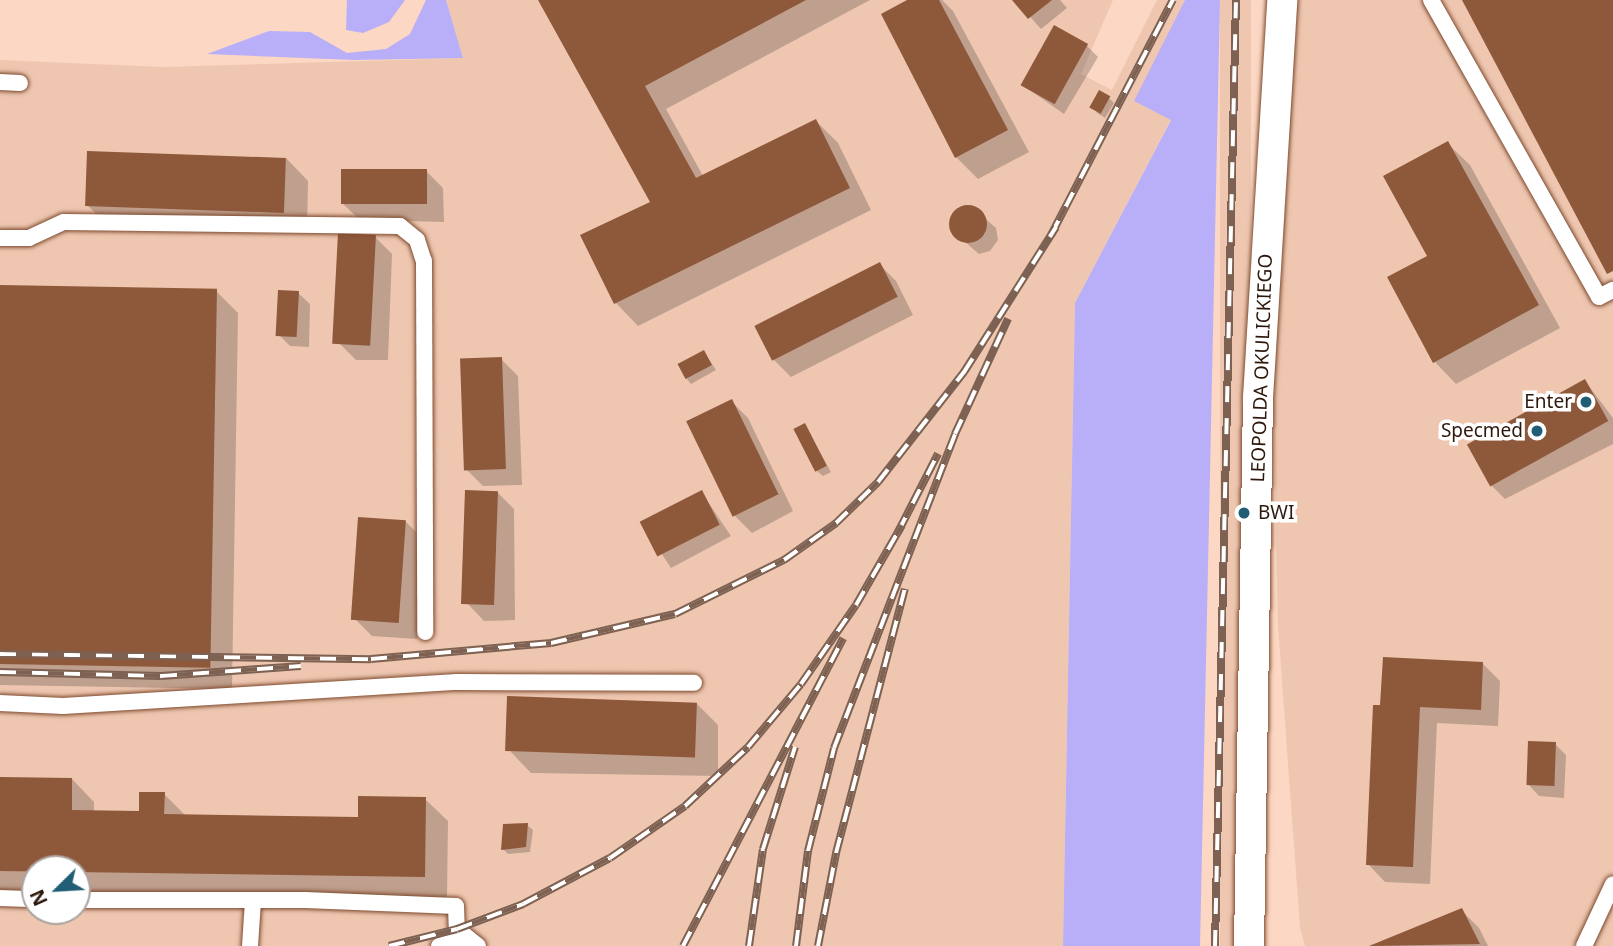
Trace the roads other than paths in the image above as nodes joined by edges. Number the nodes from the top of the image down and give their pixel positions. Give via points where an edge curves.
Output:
1 (1282, 0) edge
2 (1431, 0) edge
3 (0, 82) edge
4 (20, 83) dead end
5 (0, 238) edge
6 (1613, 290) edge
7 (425, 632) dead end
8 (694, 683) dead end
9 (0, 703) edge
10 (1613, 884) edge
11 (0, 898) edge
12 (21, 899) edge
13 (91, 900) edge
14 (253, 901) junction
15 (463, 937) junction
16 (250, 946) edge
17 (439, 946) edge
18 (478, 946) edge
19 (1249, 946) edge
20 (1584, 946) edge

1 - 19 street, LEOPOLDA OKULICKIEGO via 1258,398
2 - 6 lane via 1599,297
3 - 4 lane
5 - 7 lane via 29,238 64,222 400,226 417,240 424,261
8 - 9 lane via 457,682 63,706
10 - 20 lane
11 - 12 lane
13 - 14 lane
14 - 15 lane via 456,906 457,929
14 - 16 lane
15 - 17 lane
15 - 18 lane

